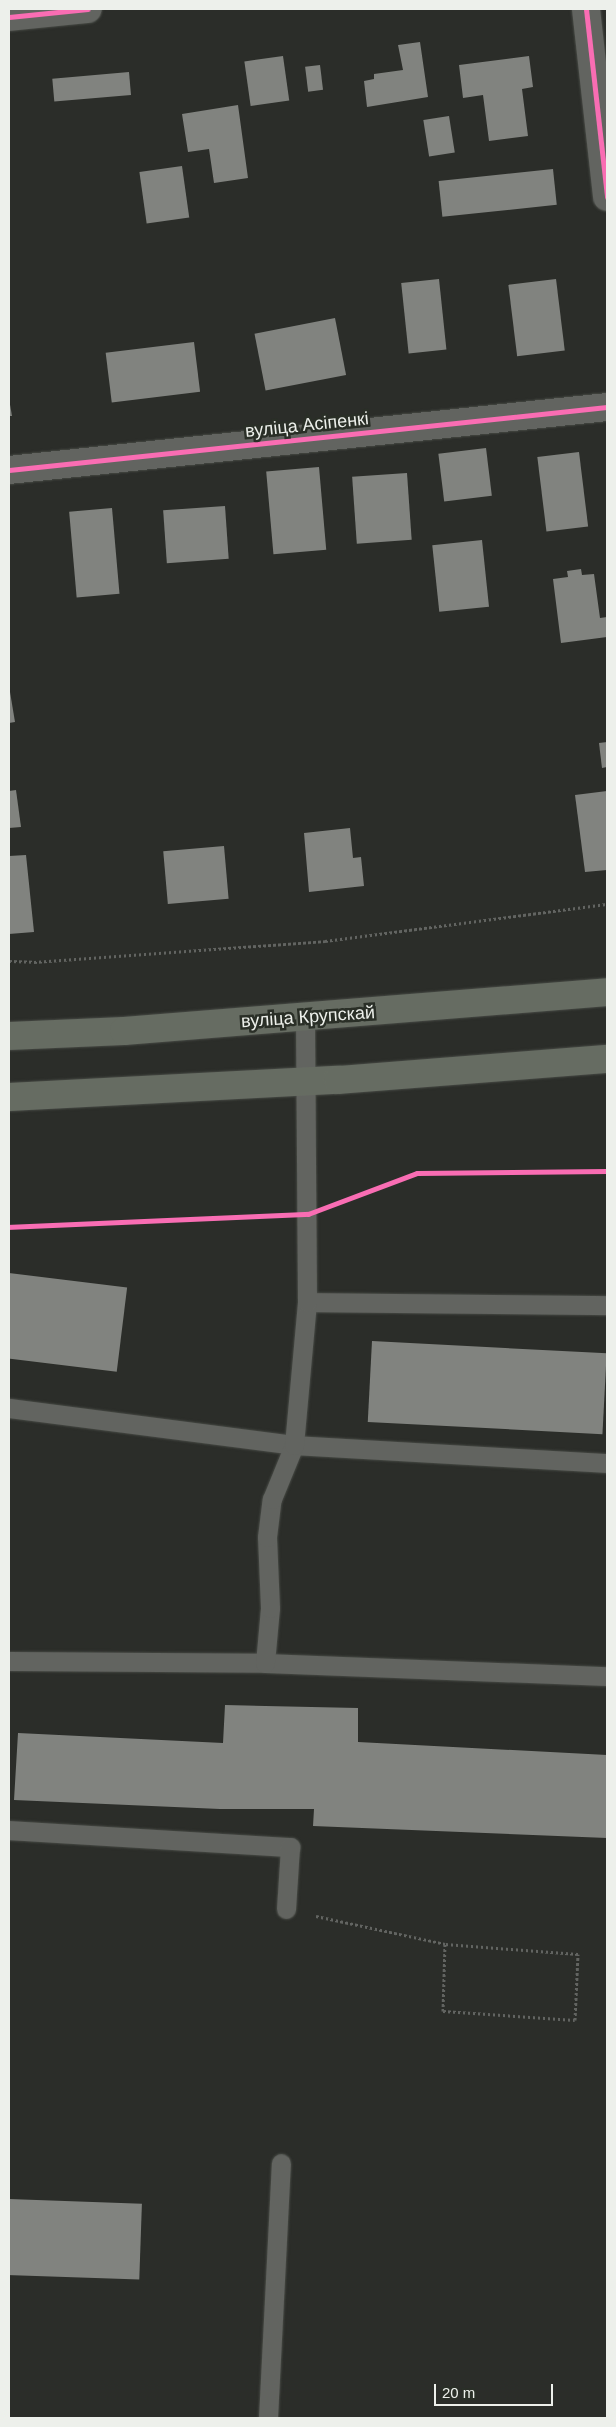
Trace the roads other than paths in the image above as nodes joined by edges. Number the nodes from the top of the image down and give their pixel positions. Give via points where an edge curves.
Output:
1 (88, 9) edge
2 (586, 9) edge
3 (9, 17) edge
4 (607, 197) edge
5 (607, 407) edge
6 (9, 470) edge
7 (607, 992) edge
8 (305, 1017) junction
9 (9, 1036) edge
10 (607, 1059) edge
11 (308, 1082) junction
12 (9, 1098) edge
13 (307, 1302) junction
14 (607, 1305) edge
15 (9, 1408) edge
16 (294, 1445) junction
17 (607, 1463) edge
18 (9, 1661) edge
19 (265, 1663) junction
20 (607, 1676) edge
21 (9, 1830) edge
22 (286, 1909) road end
23 (281, 2163) dead end
24 (268, 2418) edge

1 - 3 street
2 - 4 street
5 - 6 street, вуліца Асіпенкі
7 - 8 main road, вуліца Крупскай
8 - 9 main road, вуліца Крупскай
8 - 11 lane
10 - 11 main road
11 - 12 main road
11 - 13 lane
13 - 14 lane
13 - 16 lane
15 - 16 lane
16 - 17 lane
16 - 19 lane via 272,1499 267,1537 270,1608
18 - 19 lane
19 - 20 lane
21 - 22 lane via 290,1847
23 - 24 lane

